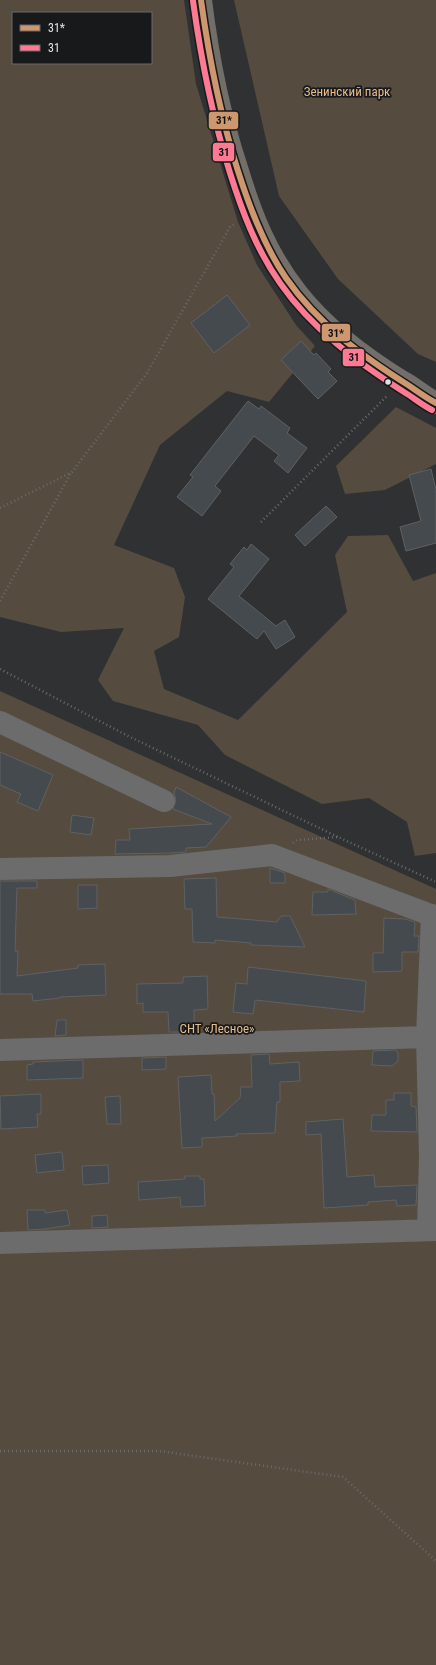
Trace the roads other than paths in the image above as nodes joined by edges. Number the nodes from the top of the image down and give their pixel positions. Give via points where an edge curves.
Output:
1 (201, 0) edge
2 (436, 403) edge
3 (0, 722) edge
4 (164, 800) dead end
5 (0, 869) edge
6 (434, 916) edge
7 (431, 1039) edge
8 (0, 1050) edge
9 (432, 1230) edge
10 (0, 1243) edge

1 - 2 main road via 210,69 251,213 263,240 296,292 322,321 390,374
3 - 4 street
5 - 6 street via 170,866 272,856
6 - 7 street
7 - 8 street
7 - 9 street
9 - 10 street

